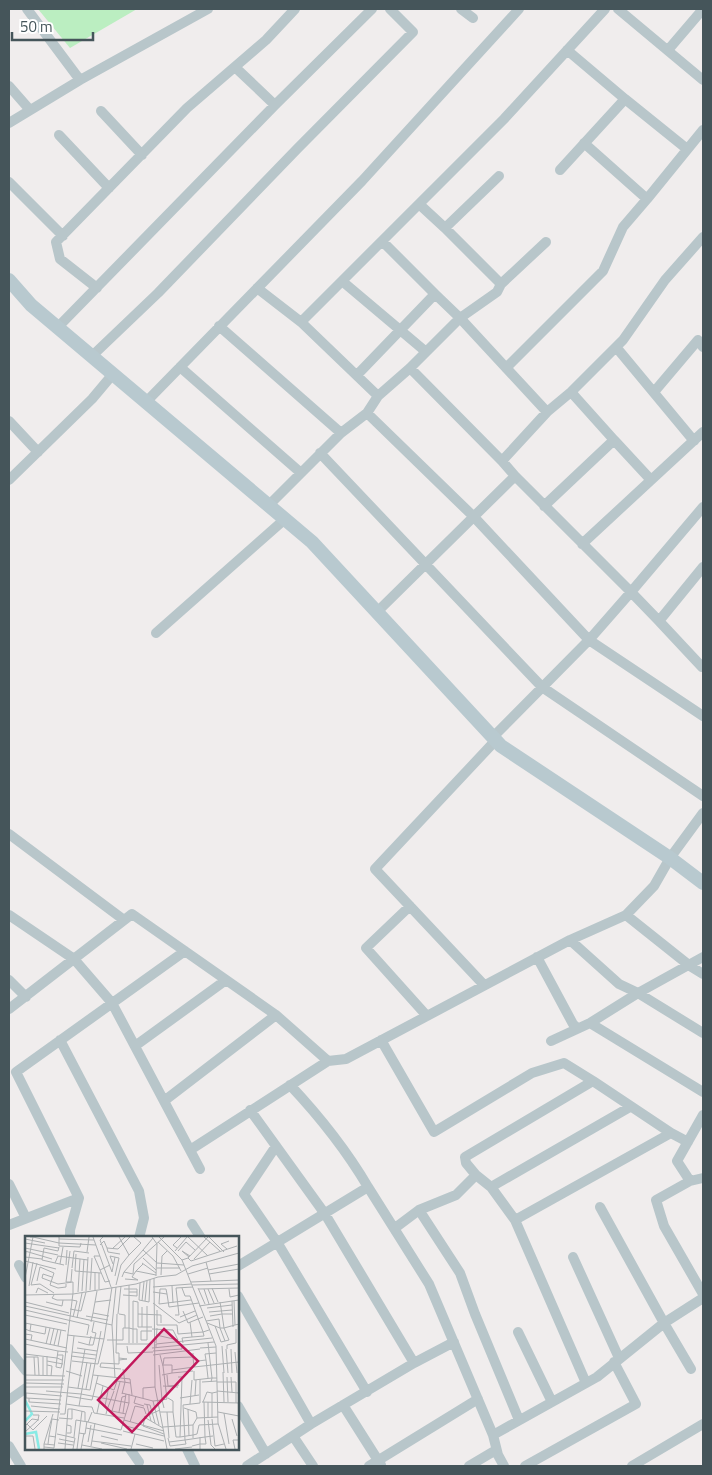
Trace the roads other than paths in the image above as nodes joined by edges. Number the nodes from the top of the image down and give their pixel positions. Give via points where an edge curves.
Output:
1 (27, 9) edge
2 (208, 9) edge
3 (295, 9) edge
4 (372, 9) edge
5 (390, 9) edge
6 (461, 9) edge
7 (519, 9) edge
8 (605, 9) edge
9 (618, 9) edge
10 (703, 9) edge
11 (473, 18) dead end
12 (567, 50) junction
13 (668, 50) junction
14 (235, 67) junction
15 (80, 80) junction
16 (703, 80) edge
17 (9, 86) edge
18 (625, 99) junction
19 (275, 105) junction
20 (30, 110) junction
21 (100, 111) dead end
22 (9, 123) edge
23 (703, 130) edge
24 (58, 135) dead end
25 (584, 143) junction
26 (686, 149) junction
27 (142, 154) junction
28 (560, 170) dead end
29 (499, 176) dead end
30 (9, 182) edge
31 (109, 188) junction
32 (647, 199) junction
33 (419, 204) junction
34 (445, 228) junction
35 (63, 236) junction
36 (703, 237) edge
37 (382, 241) junction
38 (546, 242) dead end
39 (9, 280) edge
40 (342, 281) junction
41 (501, 284) junction
42 (96, 288) junction
43 (257, 288) junction
44 (435, 294) junction
45 (15, 295) edge
46 (460, 318) junction
47 (301, 322) junction
48 (220, 326) junction
49 (58, 327) junction
50 (400, 332) junction
51 (702, 340) edge
52 (616, 347) junction
53 (425, 352) junction
54 (92, 356) junction
55 (180, 367) junction
56 (410, 368) junction
57 (506, 368) junction
58 (113, 374) junction
59 (357, 375) junction
60 (571, 392) junction
61 (654, 392) junction
62 (378, 396) junction
63 (146, 402) junction
64 (547, 412) junction
65 (367, 413) junction
66 (9, 421) edge
67 (703, 432) edge
68 (341, 433) junction
69 (614, 440) junction
70 (694, 441) junction
71 (38, 452) junction
72 (320, 453) junction
73 (502, 461) junction
74 (301, 473) junction
75 (515, 476) junction
76 (9, 479) edge
77 (650, 480) junction
78 (268, 505) junction
79 (544, 506) junction
80 (703, 507) edge
81 (474, 517) junction
82 (285, 519) junction
83 (582, 544) junction
84 (426, 564) junction
85 (703, 567) edge
86 (631, 592) junction
87 (377, 612) junction
88 (659, 621) junction
89 (156, 633) dead end
90 (589, 640) junction
91 (703, 667) edge
92 (542, 687) junction
93 (703, 716) edge
94 (494, 739) junction
95 (703, 796) edge
96 (703, 813) edge
97 (9, 834) edge
98 (670, 858) junction
99 (703, 883) edge
100 (410, 906) junction
101 (9, 915) edge
102 (626, 915) junction
103 (124, 920) junction
104 (570, 940) junction
105 (185, 951) junction
106 (537, 958) junction
107 (703, 958) edge
108 (74, 959) junction
109 (690, 966) junction
110 (703, 974) edge
111 (9, 980) edge
112 (226, 980) junction
113 (484, 986) junction
114 (638, 993) junction
115 (26, 997) junction
116 (112, 1003) junction
117 (9, 1009) edge
118 (276, 1015) junction
119 (427, 1016) junction
120 (590, 1023) junction
121 (577, 1028) junction
122 (703, 1033) edge
123 (60, 1040) junction
124 (381, 1040) junction
125 (552, 1041) dead end
126 (135, 1046) junction
127 (328, 1061) junction
128 (12, 1075) edge
129 (593, 1081) junction
130 (290, 1085) junction
131 (703, 1092) edge
132 (164, 1101) junction
133 (630, 1106) junction
134 (250, 1110) junction
135 (703, 1115) edge
136 (671, 1134) junction
137 (688, 1142) junction
138 (276, 1146) junction
139 (190, 1150) junction
140 (200, 1169) dead end
141 (476, 1175) junction
142 (703, 1178) edge
143 (690, 1181) junction
144 (9, 1184) edge
145 (368, 1187) junction
146 (491, 1188) junction
147 (79, 1198) junction
148 (600, 1207) dead end
149 (419, 1210) junction
150 (325, 1214) junction
151 (26, 1218) junction
152 (515, 1220) junction
153 (192, 1224) dead end
154 (9, 1225) edge
155 (395, 1228) junction
156 (70, 1236) edge
157 (140, 1236) edge
158 (200, 1236) edge
159 (277, 1242) junction
160 (573, 1257) dead end
161 (18, 1265) dead end
162 (239, 1265) edge
163 (25, 1276) edge
164 (703, 1296) edge
165 (239, 1298) edge
166 (664, 1323) junction
167 (518, 1332) dead end
168 (454, 1342) junction
169 (9, 1348) edge
170 (617, 1360) junction
171 (414, 1363) junction
172 (692, 1369) dead end
173 (25, 1370) edge
174 (586, 1383) junction
175 (25, 1389) edge
176 (366, 1392) junction
177 (478, 1399) junction
178 (9, 1400) edge
179 (552, 1402) junction
180 (343, 1405) junction
181 (239, 1408) edge
182 (519, 1420) junction
183 (311, 1424) junction
184 (703, 1424) edge
185 (493, 1435) junction
186 (293, 1436) junction
187 (9, 1446) edge
188 (131, 1450) edge
189 (187, 1450) edge
190 (496, 1450) junction
191 (266, 1454) junction
192 (138, 1462) dead end
193 (376, 1465) edge
194 (21, 1466) edge
195 (195, 1466) edge
196 (247, 1466) edge
197 (313, 1466) edge
198 (469, 1466) edge
199 (504, 1466) edge
200 (525, 1466) edge
201 (632, 1466) edge

1 - 15 street
2 - 15 street
3 - 14 street
4 - 19 street
5 - 54 street via 412,32 158,293
6 - 11 street
7 - 43 street via 362,181
8 - 12 street
9 - 13 street
10 - 13 street
12 - 18 street
12 - 33 street
13 - 16 street
14 - 19 street
14 - 27 street
15 - 20 street
17 - 20 street
18 - 25 street
18 - 26 street
19 - 42 street
20 - 22 street
21 - 27 street
23 - 26 street
24 - 31 street
25 - 28 street
25 - 32 street
26 - 32 street
27 - 31 street
29 - 34 street
30 - 35 street
31 - 35 street
32 - 57 street via 623,226 603,271
33 - 34 street
33 - 37 street
34 - 41 street
35 - 42 street via 56,242 60,259
36 - 52 street via 665,280
37 - 40 street
37 - 44 street
38 - 41 street
39 - 45 street
40 - 47 street
40 - 50 street
41 - 46 street via 497,292
42 - 49 street
43 - 47 street
43 - 48 street
44 - 46 street
44 - 50 street
45 - 49 street
46 - 53 street
46 - 57 street
47 - 59 street
48 - 55 street
48 - 68 street
49 - 54 street
50 - 53 street
50 - 59 street
51 - 61 street
52 - 60 street
52 - 61 street
53 - 56 street
54 - 58 street
55 - 63 street
55 - 74 street
56 - 62 street
56 - 73 street
57 - 64 street
58 - 63 street
58 - 71 street
59 - 62 street
60 - 64 street
60 - 69 street
61 - 70 street
62 - 65 street
63 - 78 street
64 - 73 street
65 - 68 street
65 - 81 street
66 - 71 street
67 - 70 street
68 - 72 street
69 - 77 street
69 - 79 street
70 - 77 street
71 - 76 street
72 - 74 street
72 - 84 street
73 - 75 street
74 - 78 street
75 - 79 street
75 - 81 street
77 - 83 street
78 - 82 street
79 - 83 street
80 - 86 street
81 - 84 street
81 - 90 street
82 - 87 street via 312,542
82 - 89 street
83 - 86 street
84 - 87 street
84 - 92 street
85 - 88 street
86 - 88 street
86 - 90 street
87 - 94 street
88 - 91 street
90 - 92 street
90 - 93 street
92 - 94 street
92 - 95 street
94 - 98 street
94 - 100 street via 375,868
96 - 98 street
97 - 103 street
98 - 99 street
98 - 102 street via 654,886
100 - 113 street
100 - 119 street via 366,948
101 - 108 street
102 - 104 street
102 - 109 street
103 - 105 street via 132,914
103 - 108 street
104 - 106 street
104 - 114 street via 618,984
105 - 112 street
105 - 116 street
106 - 113 street
106 - 121 street
107 - 109 street
108 - 115 street
108 - 116 street
109 - 110 street
109 - 114 street
111 - 115 street
112 - 118 street
112 - 126 street
113 - 119 street
114 - 120 street
114 - 122 street
115 - 117 street
116 - 123 street
116 - 126 street
118 - 127 street
118 - 132 street
119 - 124 street
120 - 121 street
120 - 131 street
121 - 125 street
123 - 128 street
123 - 157 street via 140,1191 144,1218
124 - 127 street via 346,1059
124 - 129 street via 434,1132 532,1073 564,1063
126 - 132 street
127 - 130 street
128 - 147 street
129 - 133 street
129 - 141 street via 466,1157 466,1163
130 - 134 street
130 - 145 street via 329,1128
132 - 139 street
133 - 136 street
133 - 146 street
134 - 138 street
134 - 139 street
135 - 137 street
136 - 137 street
136 - 152 street
137 - 143 street via 677,1161
138 - 150 street
138 - 159 street via 244,1194
139 - 140 street
141 - 146 street
141 - 149 street via 456,1195
142 - 143 street
143 - 164 street via 656,1200 664,1226
144 - 151 street
145 - 150 street
145 - 155 street
146 - 152 street
147 - 151 street
147 - 156 street
148 - 166 street
149 - 155 street
149 - 182 street via 460,1273
150 - 159 street
150 - 171 street
151 - 154 street
152 - 174 street
153 - 158 street
155 - 168 street via 429,1284
159 - 162 street
159 - 176 street
160 - 170 street
161 - 163 street
164 - 166 street
165 - 183 street
166 - 170 street
166 - 172 street
167 - 179 street
168 - 171 street
168 - 177 street
169 - 173 street
170 - 174 street
170 - 200 street via 636,1404
171 - 176 street
174 - 179 street
175 - 178 street
176 - 180 street
177 - 185 street
177 - 193 street
179 - 182 street
180 - 183 street
180 - 193 street
181 - 191 street
182 - 185 street
183 - 186 street
184 - 201 street
185 - 190 street
186 - 191 street
186 - 197 street
187 - 194 street
188 - 192 street
189 - 195 street
190 - 198 street
190 - 199 street
191 - 196 street

